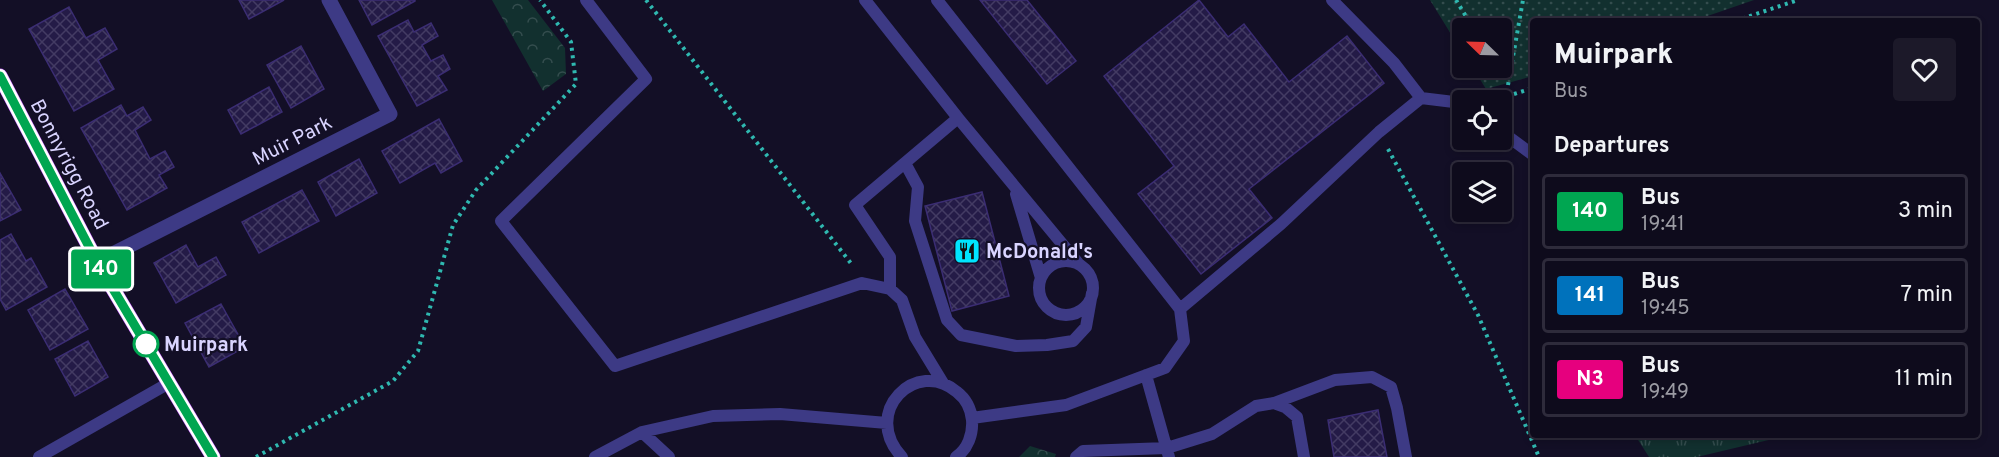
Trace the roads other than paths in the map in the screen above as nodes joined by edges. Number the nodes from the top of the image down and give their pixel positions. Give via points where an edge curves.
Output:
1 (329, 0) edge
2 (586, 0) edge
3 (865, 0) edge
4 (937, 0) edge
5 (1332, 0) edge
6 (0, 76) edge
7 (1421, 98) junction
8 (1452, 103) edge
9 (958, 118) junction
10 (1512, 139) edge
11 (1530, 153) edge
12 (905, 163) junction
13 (1014, 187) junction
14 (97, 262) junction
15 (1078, 263) junction
16 (1041, 278) junction
17 (890, 289) junction
18 (1092, 293) junction
19 (1180, 309) junction
20 (1146, 375) junction
21 (169, 383) junction
22 (943, 383) junction
23 (1274, 403) junction
24 (972, 418) junction
25 (887, 423) junction
26 (642, 432) junction
27 (1168, 453) edge
28 (39, 457) edge
29 (213, 457) edge
30 (595, 457) edge
31 (669, 457) edge
32 (902, 457) edge
33 (956, 457) edge
34 (1076, 457) edge
35 (1304, 457) edge
36 (1406, 457) edge

1 - 14 street, Muir Park via 390,114
2 - 17 lane via 646,79 501,221 615,366 862,283
3 - 9 lane
4 - 19 lane
5 - 7 lane via 1394,63
6 - 14 main road, Bonnyrigg Road
7 - 8 lane
7 - 19 lane
9 - 12 lane
9 - 13 lane
10 - 11 lane
12 - 17 lane via 855,205 890,257
12 - 18 lane via 918,187 915,221 943,310 961,335 1016,346 1073,341 1086,327
13 - 15 lane
13 - 16 lane
14 - 21 main road, Bonnyrigg Road
15 - 16 lane via 1060,261
15 - 18 lane via 1090,275
16 - 18 lane via 1040,296 1059,314 1068,315 1084,308
17 - 22 lane via 902,300 915,337
19 - 20 lane via 1184,342 1165,368
20 - 24 lane via 1066,405
20 - 27 lane
21 - 28 lane
21 - 29 main road, Bonnyrigg Road
22 - 24 lane via 962,396
22 - 25 lane via 916,383 904,389 889,410
23 - 27 lane via 1256,406 1212,434
23 - 35 lane via 1297,417
23 - 36 lane via 1335,380 1372,377 1391,387
24 - 33 lane via 968,444
25 - 26 lane via 780,414 713,416
25 - 32 lane via 888,436
26 - 30 lane
26 - 31 lane
27 - 34 lane via 1083,451

